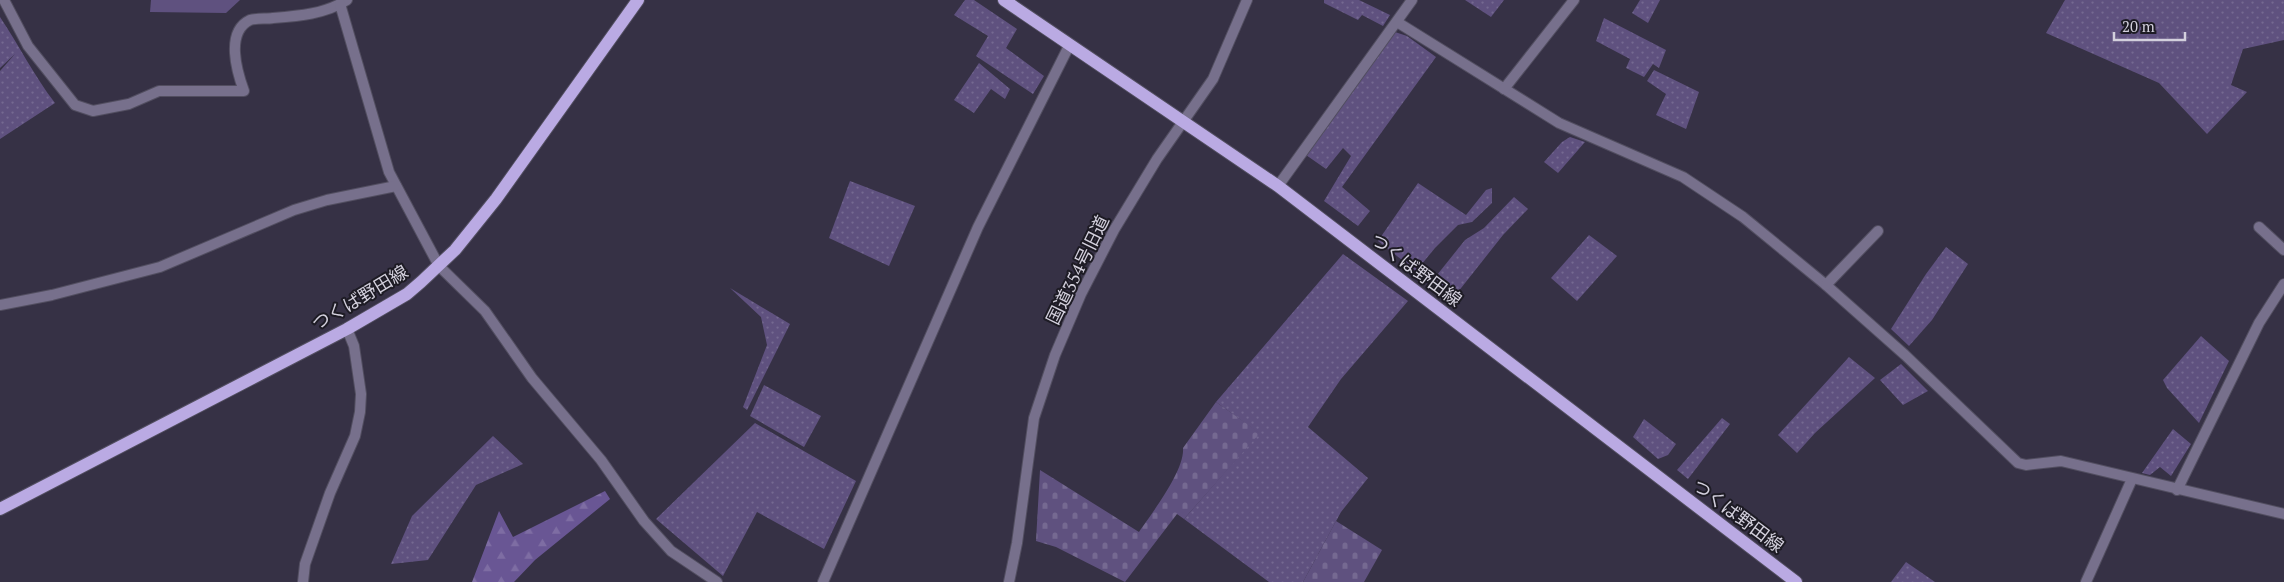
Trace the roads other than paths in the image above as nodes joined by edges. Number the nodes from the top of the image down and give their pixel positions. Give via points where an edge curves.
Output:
1 (4, 0) edge
2 (638, 0) edge
3 (1004, 0) edge
4 (1247, 0) edge
5 (1412, 0) edge
6 (1574, 0) edge
7 (344, 2) edge
8 (1397, 22) junction
9 (1069, 46) junction
10 (1504, 90) junction
11 (1184, 122) junction
12 (396, 186) junction
13 (1278, 186) junction
14 (2259, 227) dead end
15 (1878, 231) dead end
16 (2284, 250) edge
17 (439, 266) junction
18 (2284, 284) edge
19 (1826, 285) junction
20 (0, 305) edge
21 (347, 329) junction
22 (2132, 479) junction
23 (2177, 490) junction
24 (0, 509) edge
25 (2284, 514) edge
26 (303, 582) edge
27 (717, 582) edge
28 (823, 582) edge
29 (1009, 582) edge
30 (1796, 582) edge
31 (2086, 582) edge

1 - 7 street via 28,46 59,87 75,105 93,111 129,104 159,91 244,91 236,70 234,45 241,29 250,20 316,13
2 - 17 main road, つくば野田線 via 496,199
3 - 9 main road, つくば野田線
4 - 11 street, 国道354号旧道 via 1213,79
5 - 8 street
6 - 10 street
7 - 12 street via 389,172
8 - 10 street
8 - 13 street
9 - 11 main road, つくば野田線
9 - 28 street via 978,227
10 - 19 street via 1559,123 1683,177 1744,217
11 - 13 main road, つくば野田線
11 - 29 street, 国道354号旧道 via 1157,159 1114,230 1080,294 1055,355 1034,418
12 - 17 street
12 - 20 street via 294,210 160,267
13 - 30 main road, つくば野田線
14 - 16 street
15 - 19 street
17 - 21 main road, つくば野田線 via 407,294
17 - 27 street via 485,312 532,378 671,551
18 - 23 street via 2260,324
19 - 22 street via 2018,463 2061,462
21 - 24 main road, つくば野田線
21 - 26 street via 354,346 361,394 360,412 355,436 330,493 305,564
22 - 23 street
22 - 31 street
23 - 25 street

